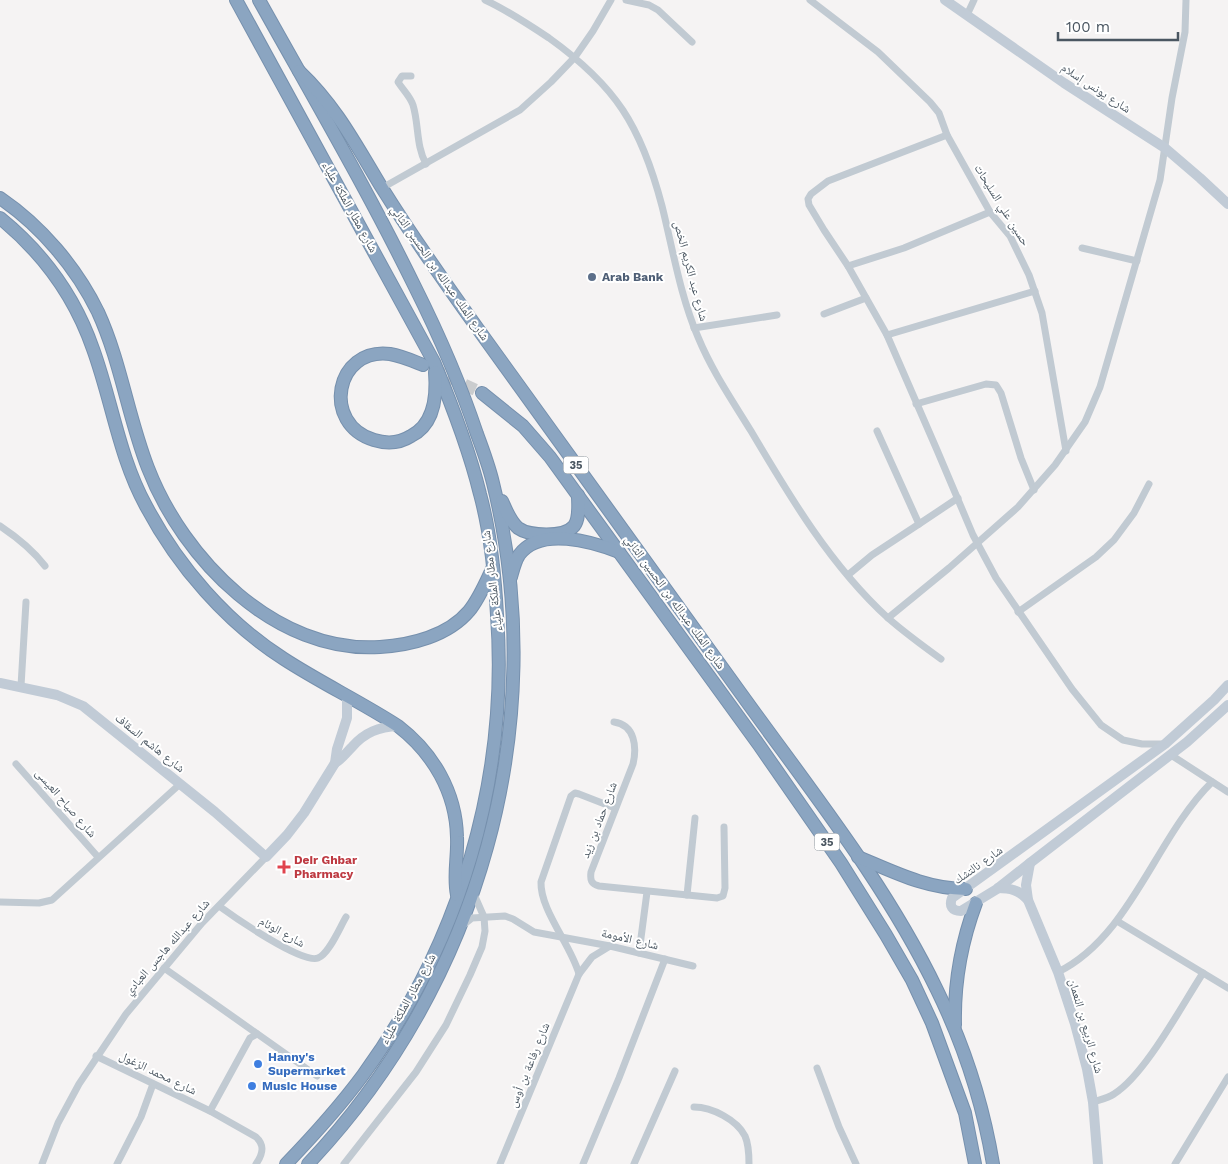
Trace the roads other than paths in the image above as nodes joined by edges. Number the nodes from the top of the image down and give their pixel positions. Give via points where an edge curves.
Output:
1 (236, 0) edge
2 (259, 0) edge
3 (485, 0) edge
4 (610, 0) edge
5 (626, 0) edge
6 (810, 0) edge
7 (944, 0) edge
8 (974, 0) edge
9 (1186, 0) edge
10 (966, 15) junction
11 (692, 42) dead end
12 (574, 57) junction
13 (299, 71) junction
14 (411, 76) dead end
15 (947, 134) junction
16 (1165, 148) junction
17 (426, 164) junction
18 (382, 188) junction
19 (0, 198) edge
20 (1228, 204) edge
21 (990, 212) junction
22 (0, 218) edge
23 (1082, 248) dead end
24 (1137, 261) junction
25 (848, 266) junction
26 (1035, 292) junction
27 (866, 298) junction
28 (93, 304) junction
29 (74, 306) junction
30 (824, 314) dead end
31 (777, 315) dead end
32 (694, 328) junction
33 (887, 335) junction
34 (429, 364) junction
35 (482, 393) tunnel mouth
36 (916, 404) junction
37 (877, 431) dead end
38 (1066, 451) junction
39 (493, 481) junction
40 (1149, 484) dead end
41 (1034, 490) junction
42 (578, 495) junction
43 (958, 498) junction
44 (919, 524) junction
45 (0, 526) edge
46 (977, 544) junction
47 (619, 552) junction
48 (45, 566) dead end
49 (493, 567) junction
50 (848, 574) junction
51 (510, 581) junction
52 (26, 602) dead end
53 (1018, 612) junction
54 (888, 618) junction
55 (941, 659) dead end
56 (0, 683) edge
57 (1228, 684) edge
58 (21, 686) junction
59 (348, 697) junction
60 (1228, 705) edge
61 (614, 722) dead end
62 (398, 726) junction
63 (1165, 744) junction
64 (1171, 755) junction
65 (335, 763) junction
66 (16, 764) dead end
67 (1212, 782) junction
68 (180, 784) junction
69 (1228, 792) edge
70 (615, 808) junction
71 (695, 818) dead end
72 (724, 828) dead end
73 (98, 857) junction
74 (266, 857) junction
75 (858, 857) junction
76 (1030, 863) junction
77 (997, 888) junction
78 (966, 889) junction
79 (473, 892) junction
80 (647, 892) junction
81 (687, 895) junction
82 (457, 897) junction
83 (1028, 900) junction
84 (0, 902) edge
85 (976, 903) junction
86 (219, 906) junction
87 (346, 917) dead end
88 (484, 917) junction
89 (1116, 921) junction
90 (460, 927) junction
91 (562, 936) junction
92 (610, 946) junction
93 (638, 952) junction
94 (665, 959) junction
95 (693, 966) dead end
96 (164, 968) junction
97 (1058, 972) junction
98 (1203, 973) junction
99 (579, 974) junction
100 (1228, 988) edge
101 (955, 1033) junction
102 (257, 1034) junction
103 (96, 1056) junction
104 (817, 1068) dead end
105 (674, 1070) dead end
106 (317, 1076) dead end
107 (1228, 1077) edge
108 (153, 1084) junction
109 (1093, 1102) junction
110 (694, 1107) dead end
111 (210, 1111) junction
112 (504, 1156) junction
113 (42, 1164) edge
114 (117, 1164) edge
115 (256, 1164) edge
116 (286, 1164) edge
117 (308, 1164) edge
118 (344, 1164) edge
119 (500, 1164) edge
120 (506, 1164) edge
121 (583, 1164) edge
122 (634, 1164) edge
123 (749, 1164) edge
124 (856, 1164) edge
125 (975, 1164) edge
126 (994, 1164) edge
127 (1098, 1164) edge
128 (1175, 1164) edge

1 - 34 highway, شارع مطار الملكة علياء
2 - 13 highway, شارع مطار الملكة علياء / 35
3 - 12 street, شارع عبد الكريم الخص via 520,19
4 - 12 street
5 - 11 street via 658,10
6 - 15 street, حسين علي السليحات via 878,52 918,90 939,113
7 - 10 street, شارع يونس إسلام
8 - 10 street
9 - 16 street via 1185,32
10 - 16 street, شارع يونس إسلام
12 - 17 street via 517,113
12 - 32 street, شارع عبد الكريم الخص via 612,94 641,143 658,192
13 - 18 highway, شارع الملك عبدالله بن الحسين الثاني / 35 via 319,90 343,122
13 - 39 highway, شارع مطار الملكة علياء / 35 via 435,326 462,391
14 - 17 street via 402,76 398,82 413,104
15 - 21 street, حسين علي السليحات
15 - 25 street via 836,178 822,185 808,199
16 - 20 street, شارع يونس إسلام
16 - 24 street via 1160,180
17 - 18 street
18 - 75 highway, شارع الملك عبدالله بن الحسين الثاني / 35 via 417,243
19 - 28 highway via 28,220 59,252
21 - 25 street via 904,248
21 - 26 street, حسين علي السليحات via 1010,236
22 - 29 highway via 45,262
23 - 24 street
24 - 38 street via 1100,387 1085,422
25 - 27 street
26 - 33 street
26 - 38 street, حسين علي السليحات via 1048,339
27 - 30 street
27 - 33 street
28 - 29 highway
28 - 49 highway via 117,364 141,450 162,499 204,560 259,611 300,633 328,643 358,648 399,645 433,636 462,618 478,597
29 - 59 highway via 94,350 120,445 136,486 178,557 218,605 241,626 284,660
31 - 32 street
32 - 50 street, شارع عبد الكريم الخص via 706,357 791,497
33 - 36 street
34 - 34 highway via 436,384 434,405 425,425 416,434 398,442 376,441 367,438 348,421 340,404 340,394 347,373 360,361 390,354
34 - 49 highway, شارع مطار الملكة علياء via 458,421 481,495
35 - 42 highway, شارع الملك عبدالله بن الحسين الثاني / 35 via 531,433
36 - 41 street via 986,384 996,385
36 - 43 street
37 - 44 street
38 - 41 street
39 - 42 highway via 511,520 532,534 562,533 573,527
39 - 51 highway, شارع مطار الملكة علياء
40 - 53 street via 1114,540 1096,557
41 - 46 street
42 - 47 highway, شارع الملك عبدالله بن الحسين الثاني / 35
43 - 44 street
43 - 46 street
44 - 50 street
45 - 48 street via 20,539
46 - 53 street
46 - 54 street
47 - 51 highway via 582,540 536,543 520,554
47 - 125 highway, شارع الملك عبدالله بن الحسين الثاني / 35 via 811,819 886,935 932,1022 965,1114
49 - 82 highway, شارع مطار الملكة علياء via 499,659 496,739 481,822
50 - 54 street, شارع عبد الكريم الخص
51 - 79 highway, شارع مطار الملكة علياء via 513,671 509,734 496,812
52 - 58 street
53 - 63 street via 1101,725 1123,740
54 - 55 street, شارع عبد الكريم الخص
56 - 58 street, شارع هاشم السقاف
57 - 63 street, شارع نالتشك
58 - 68 street, شارع هاشم السقاف via 83,706
59 - 62 highway
59 - 65 street, شارع عبدالله هاجس العبادي via 346,724
60 - 64 street, شارع نالتشك
61 - 70 street, شارع حماد بن زيد via 628,728 635,744 633,764
62 - 65 street, شارع عبدالله هاجس العبادي via 369,732
62 - 82 highway via 430,758 450,797 457,838 454,875
63 - 78 street, شارع نالتشك
64 - 67 street
64 - 76 street, شارع نالتشك
65 - 74 street, شارع عبدالله هاجس العبادي via 294,827
66 - 73 street, شارع صياح العيسى
67 - 69 street
67 - 89 street via 1189,808
68 - 73 street
68 - 74 street, شارع هاشم السقاف
70 - 80 street, شارع حماد بن زيد via 591,872 591,880 594,885
70 - 91 street via 579,794 570,798 541,882 546,906
71 - 81 street
72 - 81 street, شارع حماد بن زيد via 724,895 717,898
73 - 84 street via 52,900 39,904
74 - 86 street, شارع عبدالله هاجس العبادي
75 - 78 highway via 918,882
75 - 101 highway, شارع الملك عبدالله بن الحسين الثاني / 35 via 922,959
76 - 77 street, شارع نالتشك
76 - 83 street, شارع الربيع بن النعمان via 1026,885
77 - 83 street via 1021,892
77 - 85 street, شارع نالتشك
78 - 85 street, شارع نالتشك via 952,898 952,908 961,912
79 - 88 street
79 - 90 highway, شارع مطار الملكة علياء
80 - 81 street, شارع حماد بن زيد
80 - 93 street
82 - 116 highway, شارع مطار الملكة علياء via 422,979 378,1053 341,1103
83 - 97 street, شارع الربيع بن النعمان
85 - 101 highway via 958,966
86 - 87 street, شارع الوئام via 260,934 313,959 324,955
86 - 96 street, شارع عبدالله هاجس العبادي
88 - 90 street via 472,918
88 - 91 street, شارع الأمومة via 510,917 534,932
88 - 118 street via 482,947 437,1041 404,1090
89 - 97 street via 1091,950
89 - 98 street
90 - 117 highway, شارع مطار الملكة علياء via 434,987 403,1040 364,1097
91 - 92 street, شارع الأمومة
91 - 99 street
92 - 93 street, شارع الأمومة
92 - 99 street, شارع رفاعة بن أوس via 592,957
93 - 94 street, شارع الأمومة
94 - 95 street, شارع الأمومة
94 - 121 street
96 - 102 street
96 - 103 street, شارع عبدالله هاجس العبادي
97 - 109 street, شارع الربيع بن النعمان via 1080,1042
98 - 100 street
98 - 109 street via 1143,1066 1114,1095
99 - 112 street, شارع رفاعة بن أوس
101 - 126 highway, شارع الملك عبدالله بن الحسين الثاني / 35 via 976,1090
102 - 106 street
102 - 111 street via 250,1038
103 - 108 street, شارع محمد الزغول
103 - 113 street, شارع عبدالله هاجس العبادي via 58,1123
104 - 124 street
105 - 122 street
107 - 128 street
108 - 111 street, شارع محمد الزغول
108 - 114 street via 142,1117
109 - 127 street, شارع الربيع بن النعمان
110 - 123 street via 707,1108 739,1127 747,1142
111 - 115 street, شارع محمد الزغول via 260,1140 263,1149
112 - 119 street, شارع رفاعة بن أوس
112 - 120 street

